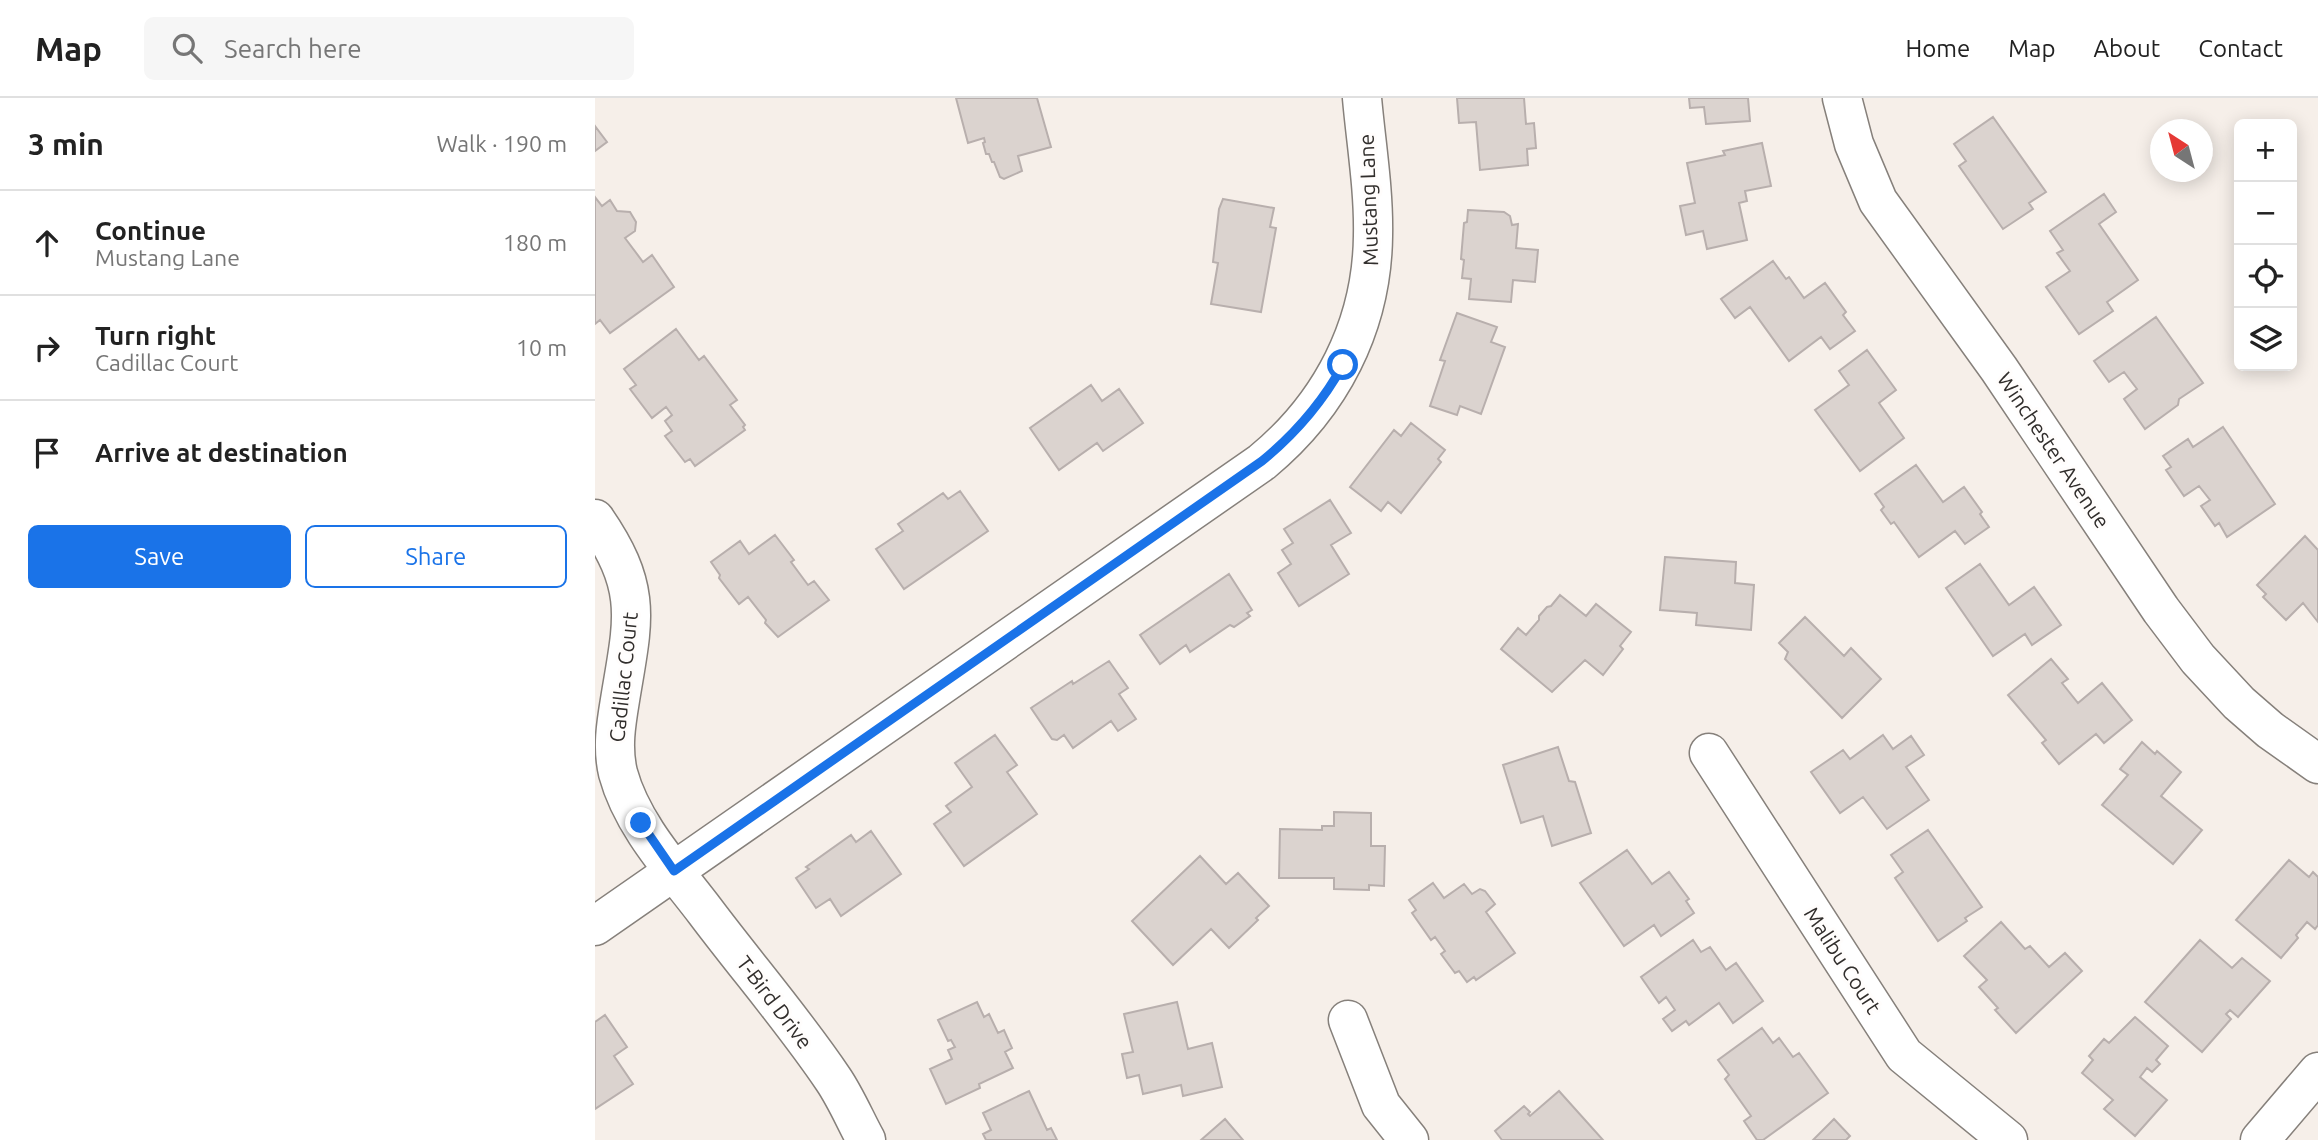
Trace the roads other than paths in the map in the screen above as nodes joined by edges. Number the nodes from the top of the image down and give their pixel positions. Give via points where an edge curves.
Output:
1 (1362, 98) edge
2 (1842, 98) edge
3 (595, 519) edge
4 (1709, 753) dead end
5 (2318, 764) edge
6 (674, 871) junction
7 (595, 926) edge
8 (1348, 1020) dead end
9 (2318, 1072) edge
10 (866, 1140) edge
11 (1409, 1140) edge
12 (2008, 1140) edge
13 (2260, 1140) edge

1 - 6 street, Mustang Lane via 1374,233 1370,282 1343,365 1298,429 1262,461
2 - 5 street, Winchester Avenue via 1854,144 1878,201 1999,369 2161,610 2239,703
3 - 6 street, Cadillac Court via 620,560 631,602 631,631 615,726 617,770 629,805
4 - 12 street, Malibu Court via 1904,1055
6 - 7 street, Mustang Lane
6 - 10 street, T-Bird Drive via 834,1081
8 - 11 street via 1381,1105
9 - 13 street

